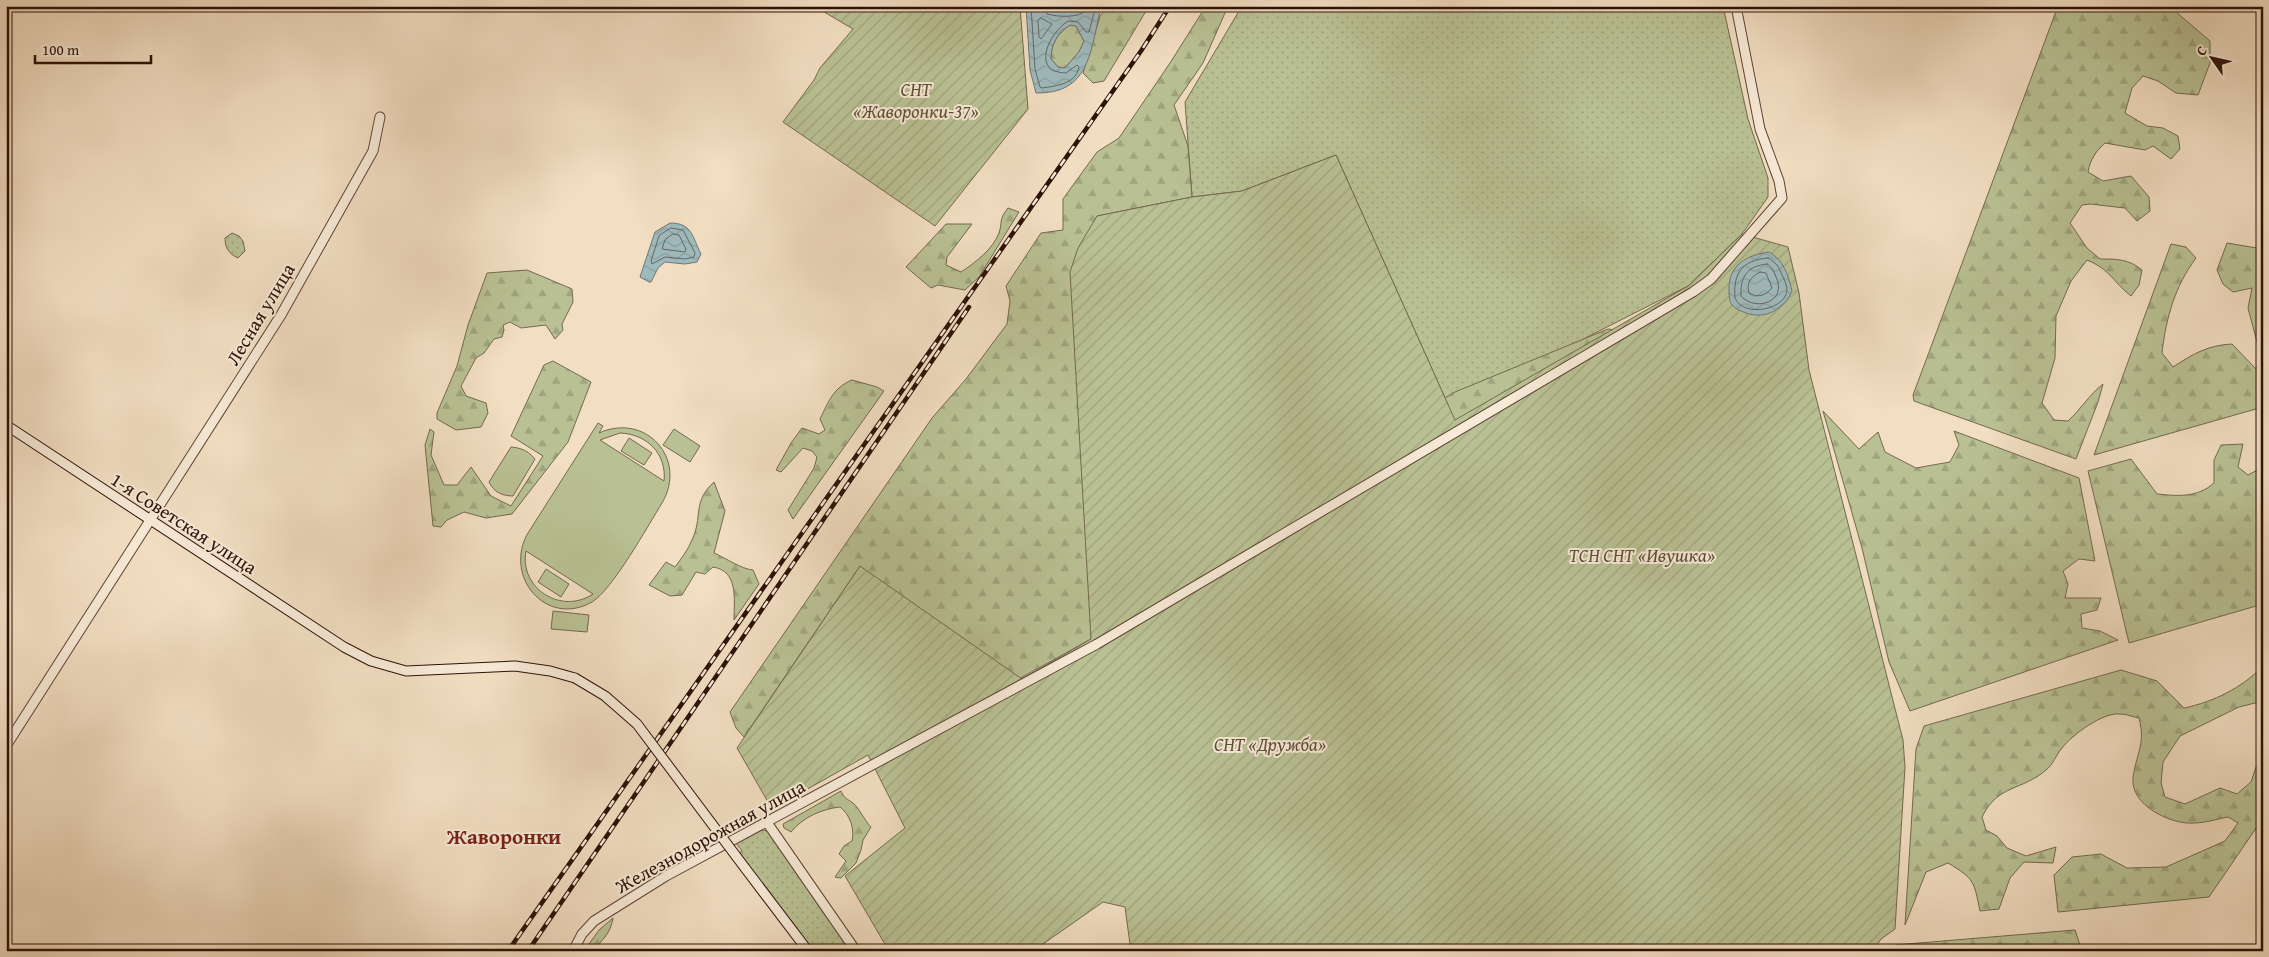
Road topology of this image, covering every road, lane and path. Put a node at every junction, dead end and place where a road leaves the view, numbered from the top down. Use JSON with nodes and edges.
{"nodes":[{"id":1,"x":1736,"y":6,"type":"edge"},
{"id":2,"x":380,"y":117,"type":"dead end"},
{"id":3,"x":6,"y":425,"type":"edge"},
{"id":4,"x":150,"y":520,"type":"junction"},
{"id":5,"x":6,"y":746,"type":"edge"},
{"id":6,"x":766,"y":821,"type":"junction"},
{"id":7,"x":573,"y":951,"type":"edge"},
{"id":8,"x":808,"y":951,"type":"edge"},
{"id":9,"x":856,"y":951,"type":"edge"}],
"edges":[{"from":1,"to":6,"type":"street","name":"Железнодорожная улица"},
{"from":2,"to":4,"type":"street","name":"Лесная улица"},
{"from":3,"to":4,"type":"street","name":"1-я Советская улица"},
{"from":4,"to":5,"type":"street","name":"Лесная улица"},
{"from":4,"to":8,"type":"street","name":"1-я Советская улица","bridge":true},
{"from":6,"to":7,"type":"street","name":"Железнодорожная улица"},
{"from":6,"to":9,"type":"street"}]}
